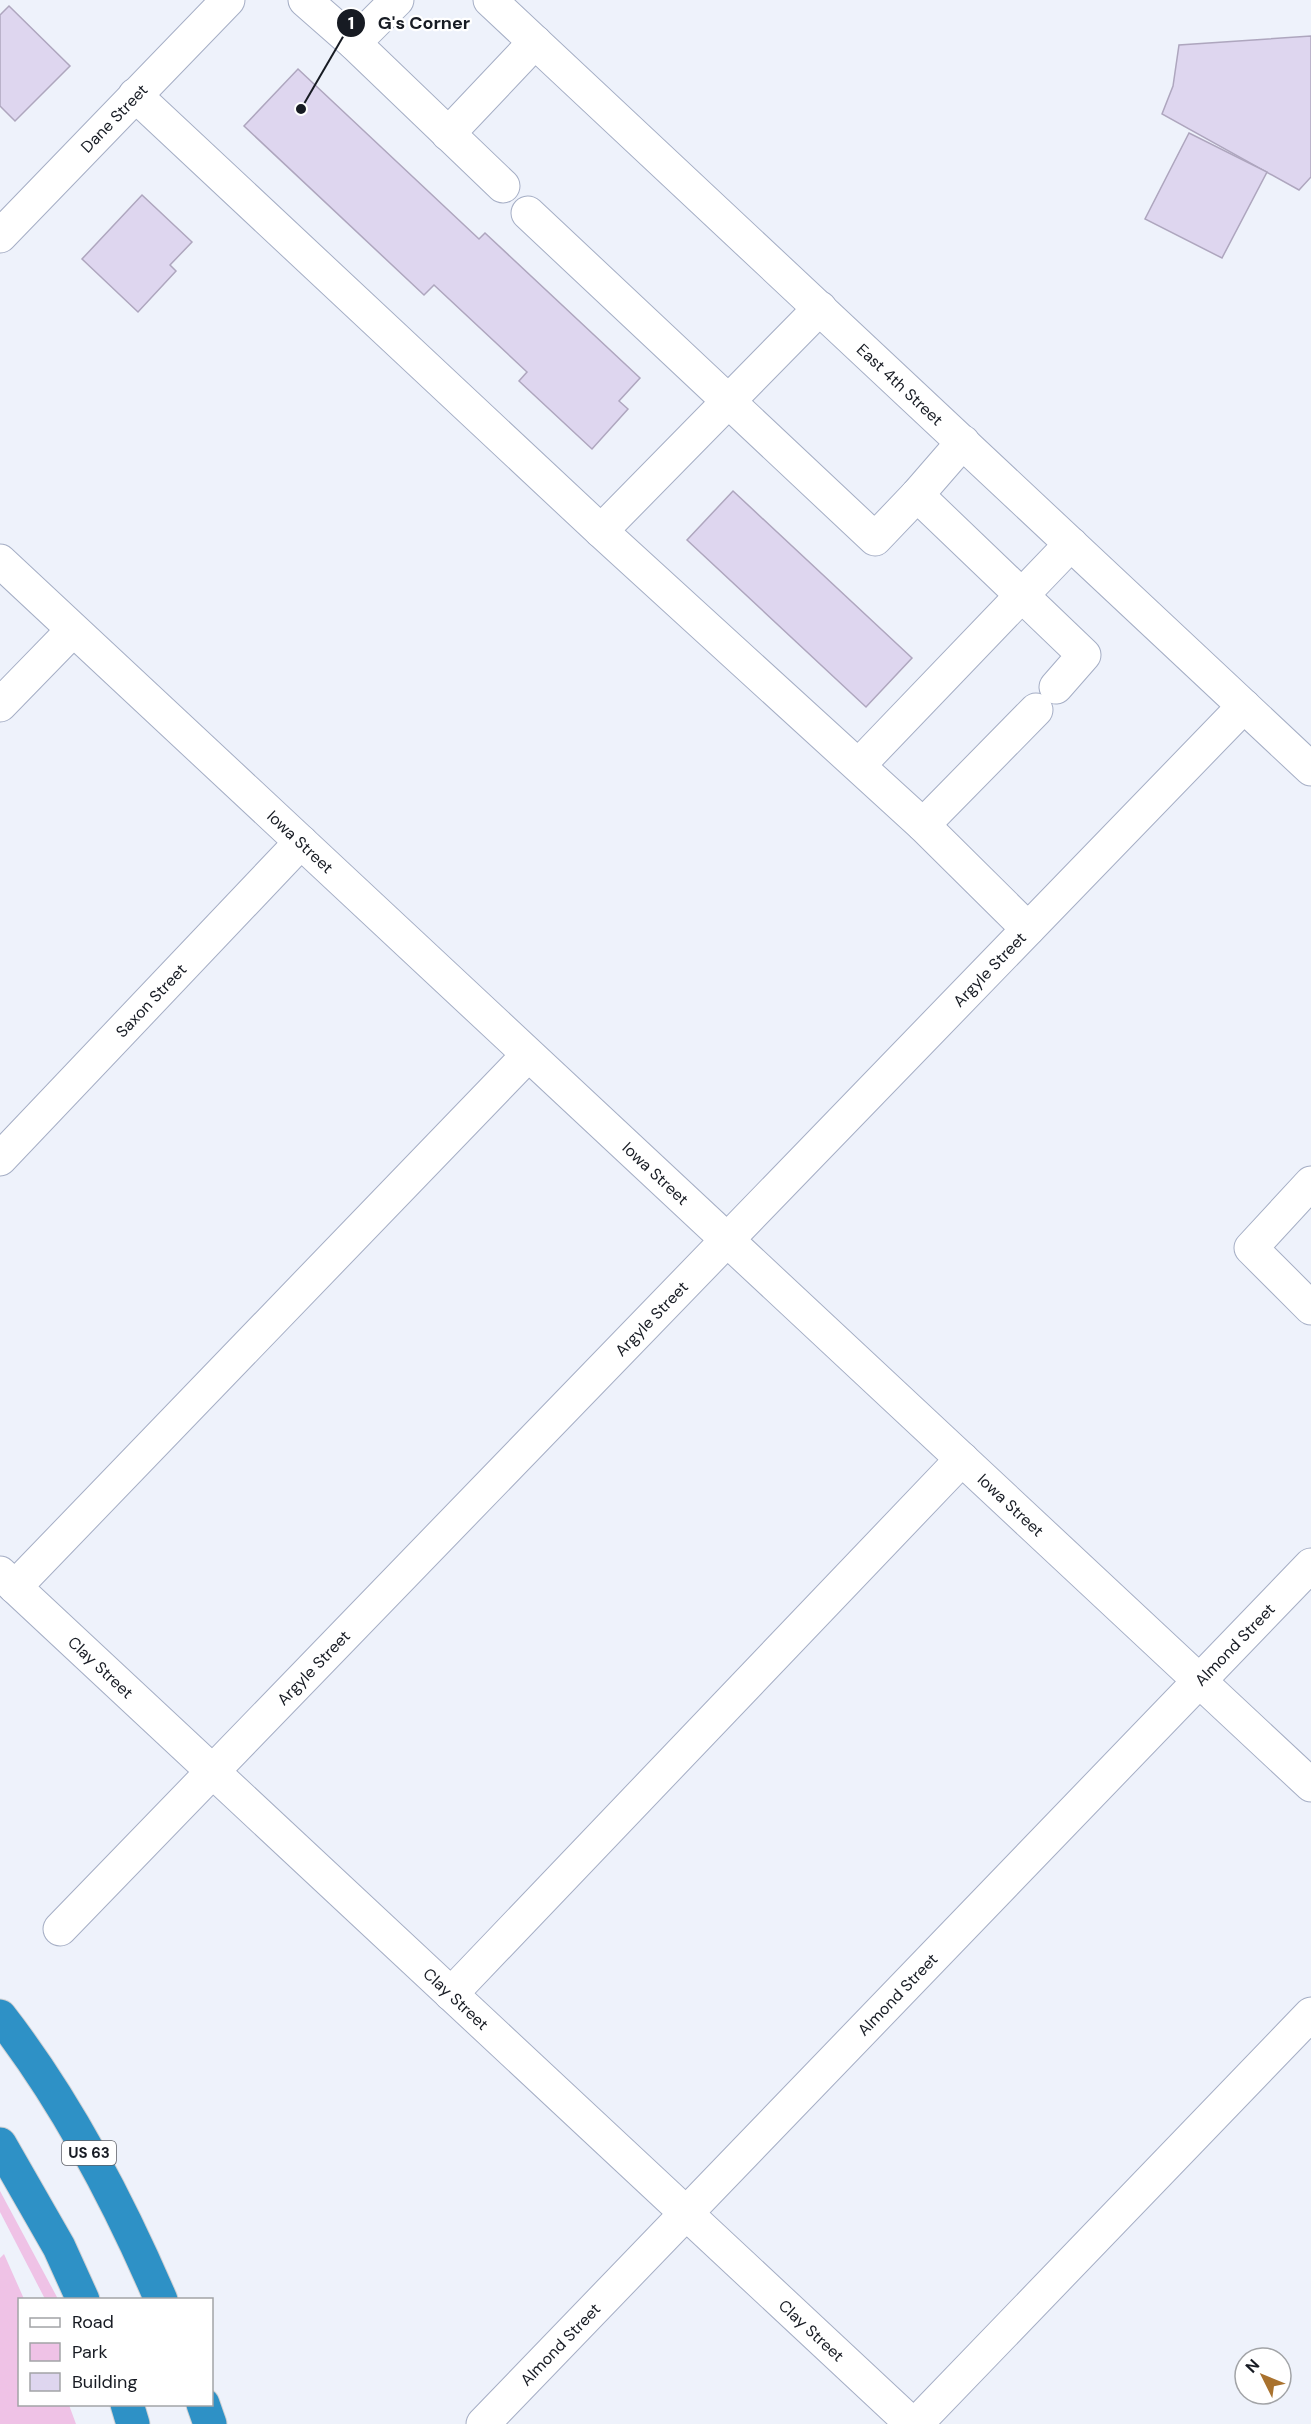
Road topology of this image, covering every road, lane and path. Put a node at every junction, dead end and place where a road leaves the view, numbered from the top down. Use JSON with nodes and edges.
{"nodes":[{"id":1,"x":228,"y":0,"type":"edge"},
{"id":2,"x":305,"y":0,"type":"edge"},
{"id":3,"x":397,"y":0,"type":"edge"},
{"id":4,"x":490,"y":0,"type":"edge"},
{"id":5,"x":535,"y":42,"type":"junction"},
{"id":6,"x":354,"y":43,"type":"junction"},
{"id":7,"x":135,"y":95,"type":"junction"},
{"id":8,"x":448,"y":134,"type":"junction"},
{"id":9,"x":503,"y":186,"type":"dead end"},
{"id":10,"x":528,"y":213,"type":"dead end"},
{"id":11,"x":0,"y":236,"type":"edge"},
{"id":12,"x":820,"y":308,"type":"junction"},
{"id":13,"x":729,"y":400,"type":"junction"},
{"id":14,"x":963,"y":442,"type":"junction"},
{"id":15,"x":917,"y":495,"type":"junction"},
{"id":16,"x":602,"y":531,"type":"junction"},
{"id":17,"x":1071,"y":544,"type":"junction"},
{"id":18,"x":0,"y":561,"type":"edge"},
{"id":19,"x":1022,"y":597,"type":"junction"},
{"id":20,"x":73,"y":630,"type":"junction"},
{"id":21,"x":0,"y":705,"type":"edge"},
{"id":22,"x":1244,"y":706,"type":"junction"},
{"id":23,"x":859,"y":765,"type":"junction"},
{"id":24,"x":1311,"y":769,"type":"edge"},
{"id":25,"x":923,"y":825,"type":"junction"},
{"id":26,"x":301,"y":842,"type":"junction"},
{"id":27,"x":1028,"y":929,"type":"junction"},
{"id":28,"x":528,"y":1054,"type":"junction"},
{"id":29,"x":0,"y":1159,"type":"edge"},
{"id":30,"x":1311,"y":1183,"type":"edge"},
{"id":31,"x":727,"y":1240,"type":"junction"},
{"id":32,"x":1311,"y":1308,"type":"edge"},
{"id":33,"x":962,"y":1459,"type":"junction"},
{"id":34,"x":1311,"y":1565,"type":"edge"},
{"id":35,"x":7,"y":1580,"type":"edge"},
{"id":36,"x":1199,"y":1681,"type":"junction"},
{"id":37,"x":213,"y":1772,"type":"junction"},
{"id":38,"x":1311,"y":1785,"type":"edge"},
{"id":39,"x":60,"y":1929,"type":"dead end"},
{"id":40,"x":451,"y":1994,"type":"junction"},
{"id":41,"x":1311,"y":2014,"type":"edge"},
{"id":42,"x":0,"y":2016,"type":"edge"},
{"id":43,"x":0,"y":2144,"type":"edge"},
{"id":44,"x":686,"y":2214,"type":"junction"},
{"id":45,"x":82,"y":2298,"type":"edge"},
{"id":46,"x":160,"y":2298,"type":"edge"},
{"id":47,"x":128,"y":2406,"type":"edge"},
{"id":48,"x":204,"y":2406,"type":"edge"},
{"id":49,"x":133,"y":2424,"type":"edge"},
{"id":50,"x":210,"y":2424,"type":"edge"},
{"id":51,"x":483,"y":2424,"type":"edge"},
{"id":52,"x":914,"y":2424,"type":"edge"}],
"edges":[{"from":1,"to":7,"type":"street","name":"Dane Street"},
{"from":2,"to":6,"type":"street"},
{"from":3,"to":6,"type":"street"},
{"from":4,"to":5,"type":"street","name":"East 4th Street"},
{"from":5,"to":8,"type":"street"},
{"from":5,"to":12,"type":"street","name":"East 4th Street"},
{"from":6,"to":8,"type":"street"},
{"from":7,"to":11,"type":"street","name":"Dane Street"},
{"from":7,"to":16,"type":"street"},
{"from":8,"to":9,"type":"street"},
{"from":10,"to":13,"type":"street"},
{"from":12,"to":13,"type":"street"},
{"from":12,"to":14,"type":"street","name":"East 4th Street"},
{"from":13,"to":15,"type":"street"},
{"from":13,"to":16,"type":"street"},
{"from":14,"to":15,"type":"street"},
{"from":14,"to":17,"type":"street","name":"East 4th Street"},
{"from":15,"to":19,"type":"street"},
{"from":16,"to":23,"type":"street"},
{"from":17,"to":19,"type":"street"},
{"from":17,"to":22,"type":"street","name":"East 4th Street"},
{"from":18,"to":20,"type":"street","name":"Iowa Street"},
{"from":19,"to":23,"type":"street"},
{"from":19,"to":25,"type":"street"},
{"from":20,"to":21,"type":"street"},
{"from":20,"to":26,"type":"street","name":"Iowa Street"},
{"from":22,"to":24,"type":"street","name":"East 4th Street"},
{"from":22,"to":27,"type":"street","name":"Argyle Street"},
{"from":23,"to":25,"type":"street"},
{"from":25,"to":27,"type":"street"},
{"from":26,"to":28,"type":"street","name":"Iowa Street"},
{"from":26,"to":29,"type":"street","name":"Saxon Street"},
{"from":27,"to":31,"type":"street","name":"Argyle Street"},
{"from":28,"to":31,"type":"street","name":"Iowa Street"},
{"from":28,"to":35,"type":"street"},
{"from":30,"to":32,"type":"street"},
{"from":31,"to":33,"type":"street","name":"Iowa Street"},
{"from":31,"to":37,"type":"street","name":"Argyle Street"},
{"from":33,"to":36,"type":"street","name":"Iowa Street"},
{"from":33,"to":40,"type":"street"},
{"from":34,"to":36,"type":"street","name":"Almond Street"},
{"from":35,"to":37,"type":"street","name":"Clay Street"},
{"from":36,"to":38,"type":"street","name":"Iowa Street"},
{"from":36,"to":44,"type":"street","name":"Almond Street"},
{"from":37,"to":39,"type":"street","name":"Argyle Street"},
{"from":37,"to":40,"type":"street","name":"Clay Street"},
{"from":40,"to":44,"type":"street","name":"Clay Street"},
{"from":41,"to":52,"type":"street"},
{"from":42,"to":46,"type":"highway","number":"US 63"},
{"from":43,"to":45,"type":"highway"},
{"from":44,"to":51,"type":"street","name":"Almond Street"},
{"from":44,"to":52,"type":"street","name":"Clay Street"},
{"from":47,"to":49,"type":"highway"},
{"from":48,"to":50,"type":"highway"}]}
